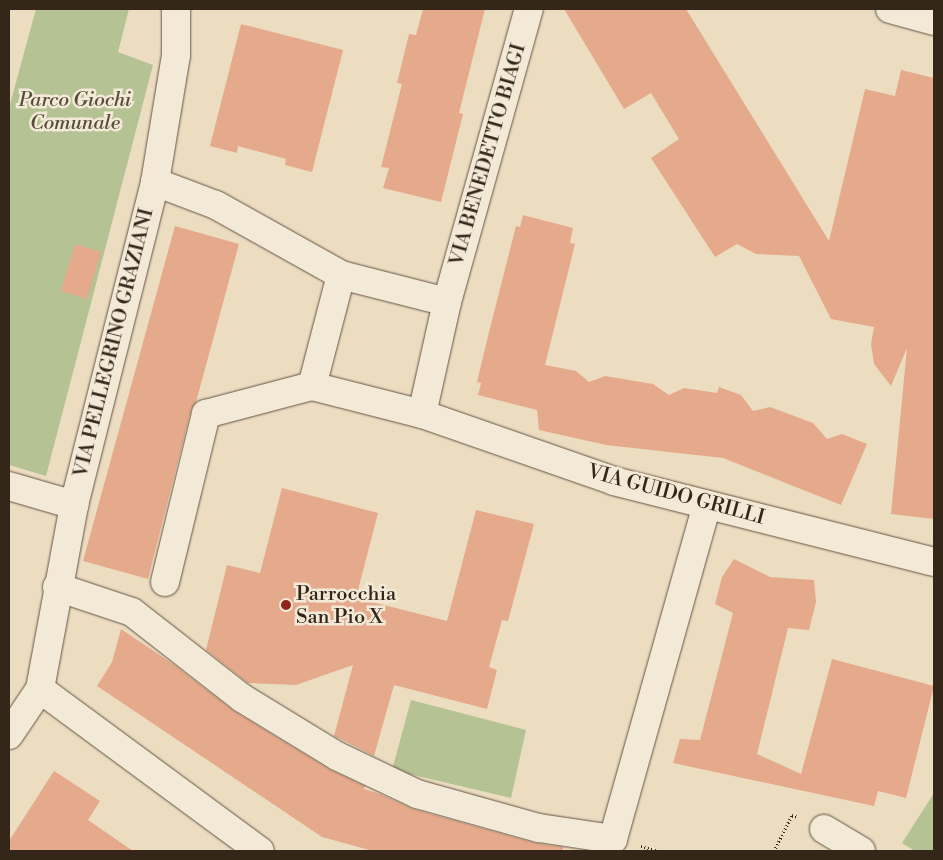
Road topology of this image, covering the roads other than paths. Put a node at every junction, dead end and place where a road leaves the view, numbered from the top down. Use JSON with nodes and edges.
{"nodes":[{"id":1,"x":176,"y":9,"type":"edge"},
{"id":2,"x":529,"y":9,"type":"edge"},
{"id":3,"x":890,"y":9,"type":"edge"},
{"id":4,"x":934,"y":21,"type":"edge"},
{"id":5,"x":155,"y":182,"type":"junction"},
{"id":6,"x":341,"y":275,"type":"junction"},
{"id":7,"x":447,"y":302,"type":"junction"},
{"id":8,"x":312,"y":386,"type":"junction"},
{"id":9,"x":422,"y":414,"type":"junction"},
{"id":10,"x":9,"y":486,"type":"edge"},
{"id":11,"x":74,"y":505,"type":"junction"},
{"id":12,"x":707,"y":505,"type":"junction"},
{"id":13,"x":934,"y":562,"type":"edge"},
{"id":14,"x":165,"y":582,"type":"dead end"},
{"id":15,"x":57,"y":587,"type":"junction"},
{"id":16,"x":40,"y":689,"type":"junction"},
{"id":17,"x":9,"y":735,"type":"edge"},
{"id":18,"x":824,"y":829,"type":"dead end"},
{"id":19,"x":260,"y":851,"type":"edge"},
{"id":20,"x":861,"y":851,"type":"edge"}],
"edges":[{"from":1,"to":5,"type":"street","name":"VIA PELLEGRINO GRAZIANI"},
{"from":2,"to":7,"type":"street","name":"VIA BENEDETTO BIAGI"},
{"from":3,"to":4,"type":"street"},
{"from":5,"to":6,"type":"street"},
{"from":5,"to":11,"type":"street","name":"VIA PELLEGRINO GRAZIANI"},
{"from":6,"to":7,"type":"street"},
{"from":6,"to":8,"type":"street"},
{"from":7,"to":9,"type":"street","name":"VIA BENEDETTO BIAGI"},
{"from":8,"to":9,"type":"street","name":"VIA GUIDO GRILLI"},
{"from":8,"to":14,"type":"street"},
{"from":9,"to":12,"type":"street","name":"VIA GUIDO GRILLI"},
{"from":10,"to":11,"type":"street","name":"VIA PELLEGRINO GRAZIANI"},
{"from":11,"to":15,"type":"street","name":"VIA PELLEGRINO GRAZIANI"},
{"from":12,"to":13,"type":"street","name":"VIA GUIDO GRILLI"},
{"from":12,"to":15,"type":"street"},
{"from":15,"to":16,"type":"street","name":"VIA PELLEGRINO GRAZIANI"},
{"from":16,"to":17,"type":"street","name":"VIA PELLEGRINO GRAZIANI"},
{"from":16,"to":19,"type":"street"},
{"from":18,"to":20,"type":"street"}]}
